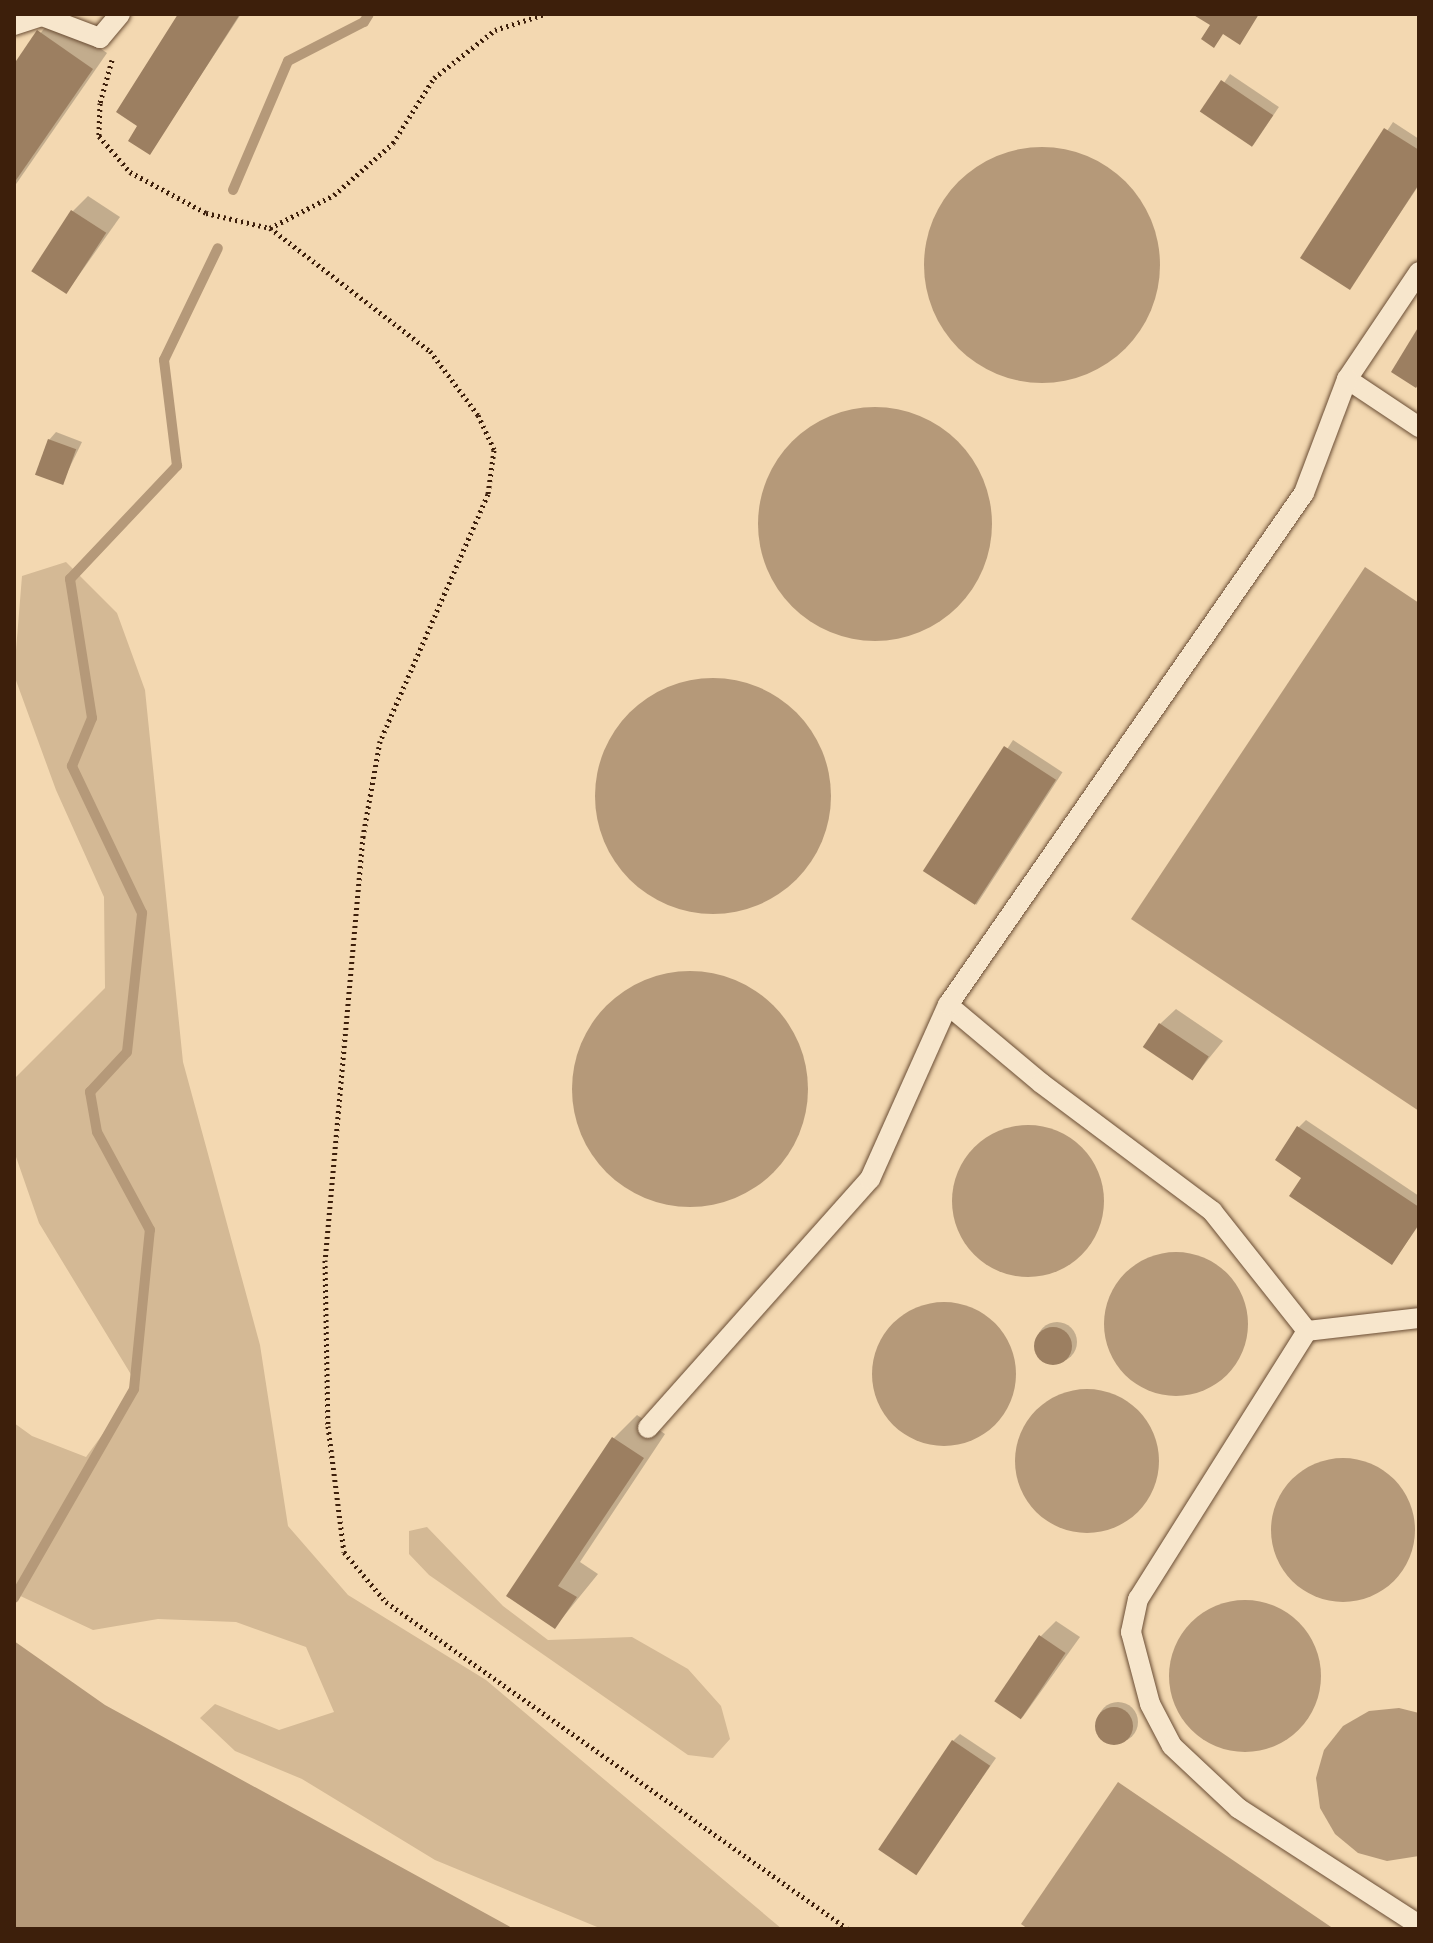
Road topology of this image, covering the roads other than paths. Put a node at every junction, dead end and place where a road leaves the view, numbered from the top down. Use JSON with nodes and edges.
{"nodes":[{"id":1,"x":120,"y":14,"type":"edge"},
{"id":2,"x":14,"y":25,"type":"edge"},
{"id":3,"x":1419,"y":272,"type":"edge"},
{"id":4,"x":1347,"y":379,"type":"junction"},
{"id":5,"x":1419,"y":427,"type":"edge"},
{"id":6,"x":948,"y":1005,"type":"junction"},
{"id":7,"x":1419,"y":1318,"type":"edge"},
{"id":8,"x":1307,"y":1331,"type":"junction"},
{"id":9,"x":648,"y":1428,"type":"dead end"},
{"id":10,"x":1419,"y":1925,"type":"edge"}],
"edges":[{"from":1,"to":2,"type":"lane"},
{"from":3,"to":4,"type":"lane"},
{"from":4,"to":5,"type":"lane"},
{"from":4,"to":6,"type":"lane"},
{"from":6,"to":8,"type":"lane"},
{"from":6,"to":9,"type":"lane"},
{"from":7,"to":8,"type":"lane"},
{"from":8,"to":10,"type":"lane"}]}
